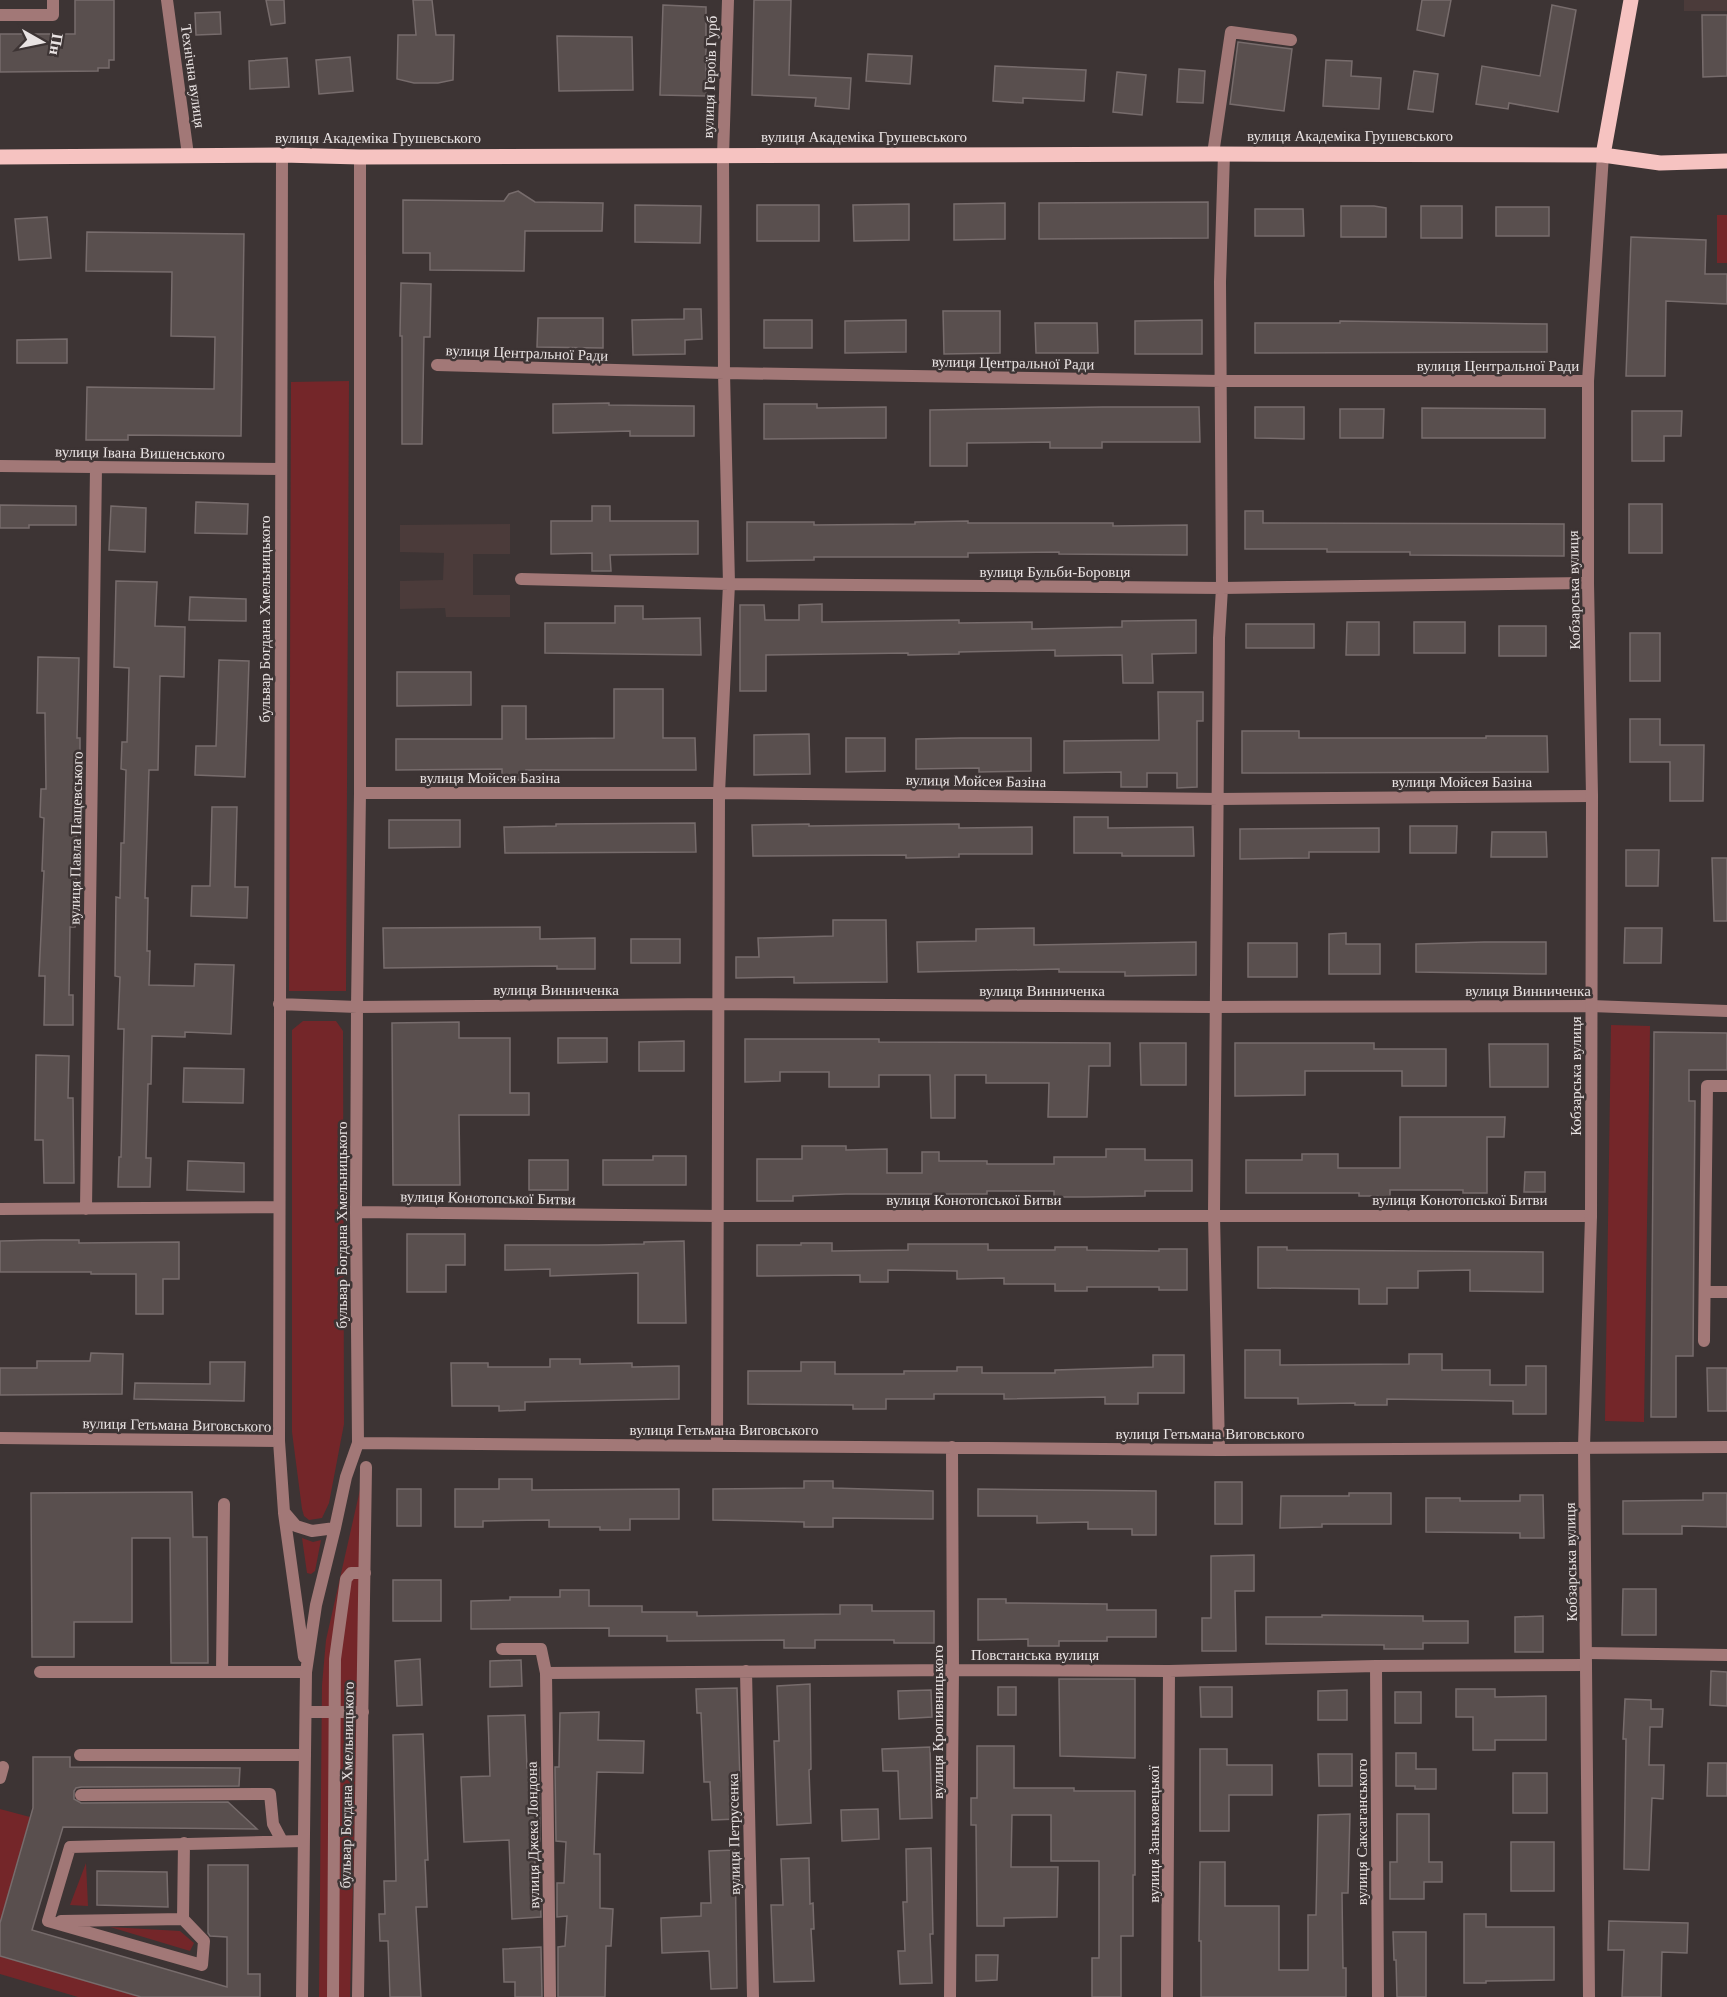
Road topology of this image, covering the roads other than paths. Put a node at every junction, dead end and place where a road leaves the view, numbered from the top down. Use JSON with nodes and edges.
{"nodes":[{"id":1,"x":53,"y":0,"type":"edge"},
{"id":2,"x":167,"y":0,"type":"edge"},
{"id":3,"x":728,"y":0,"type":"edge"},
{"id":4,"x":1631,"y":0,"type":"edge"},
{"id":5,"x":0,"y":15,"type":"edge"},
{"id":6,"x":1291,"y":40,"type":"dead end"},
{"id":7,"x":1219,"y":154,"type":"junction"},
{"id":8,"x":188,"y":155,"type":"junction"},
{"id":9,"x":282,"y":155,"type":"junction"},
{"id":10,"x":1603,"y":155,"type":"junction"},
{"id":11,"x":723,"y":156,"type":"junction"},
{"id":12,"x":0,"y":157,"type":"edge"},
{"id":13,"x":360,"y":158,"type":"junction"},
{"id":14,"x":1727,"y":161,"type":"edge"},
{"id":15,"x":437,"y":365,"type":"dead end"},
{"id":16,"x":724,"y":373,"type":"junction"},
{"id":17,"x":1221,"y":381,"type":"junction"},
{"id":18,"x":1588,"y":381,"type":"junction"},
{"id":19,"x":0,"y":466,"type":"edge"},
{"id":20,"x":96,"y":467,"type":"junction"},
{"id":21,"x":281,"y":469,"type":"junction"},
{"id":22,"x":521,"y":579,"type":"dead end"},
{"id":23,"x":1588,"y":583,"type":"junction"},
{"id":24,"x":729,"y":584,"type":"junction"},
{"id":25,"x":1222,"y":588,"type":"junction"},
{"id":26,"x":360,"y":793,"type":"junction"},
{"id":27,"x":719,"y":793,"type":"junction"},
{"id":28,"x":1592,"y":796,"type":"junction"},
{"id":29,"x":1219,"y":799,"type":"junction"},
{"id":30,"x":279,"y":1004,"type":"junction"},
{"id":31,"x":718,"y":1004,"type":"junction"},
{"id":32,"x":357,"y":1006,"type":"junction"},
{"id":33,"x":1591,"y":1006,"type":"junction"},
{"id":34,"x":1214,"y":1007,"type":"junction"},
{"id":35,"x":1727,"y":1011,"type":"edge"},
{"id":36,"x":1727,"y":1086,"type":"edge"},
{"id":37,"x":279,"y":1208,"type":"junction"},
{"id":38,"x":0,"y":1209,"type":"edge"},
{"id":39,"x":86,"y":1209,"type":"junction"},
{"id":40,"x":356,"y":1212,"type":"junction"},
{"id":41,"x":1214,"y":1215,"type":"junction"},
{"id":42,"x":717,"y":1216,"type":"junction"},
{"id":43,"x":1591,"y":1216,"type":"junction"},
{"id":44,"x":1705,"y":1292,"type":"junction"},
{"id":45,"x":1727,"y":1292,"type":"edge"},
{"id":46,"x":1704,"y":1341,"type":"dead end"},
{"id":47,"x":0,"y":1438,"type":"edge"},
{"id":48,"x":279,"y":1441,"type":"junction"},
{"id":49,"x":358,"y":1443,"type":"junction"},
{"id":50,"x":717,"y":1445,"type":"junction"},
{"id":51,"x":952,"y":1447,"type":"junction"},
{"id":52,"x":1584,"y":1447,"type":"junction"},
{"id":53,"x":1727,"y":1447,"type":"edge"},
{"id":54,"x":1219,"y":1450,"type":"junction"},
{"id":55,"x":366,"y":1467,"type":"dead end"},
{"id":56,"x":224,"y":1504,"type":"dead end"},
{"id":57,"x":284,"y":1512,"type":"junction"},
{"id":58,"x":335,"y":1528,"type":"junction"},
{"id":59,"x":365,"y":1573,"type":"junction"},
{"id":60,"x":502,"y":1649,"type":"dead end"},
{"id":61,"x":1727,"y":1655,"type":"edge"},
{"id":62,"x":1587,"y":1659,"type":"junction"},
{"id":63,"x":1376,"y":1666,"type":"junction"},
{"id":64,"x":953,"y":1670,"type":"junction"},
{"id":65,"x":746,"y":1671,"type":"junction"},
{"id":66,"x":1169,"y":1671,"type":"junction"},
{"id":67,"x":40,"y":1672,"type":"dead end"},
{"id":68,"x":222,"y":1672,"type":"junction"},
{"id":69,"x":306,"y":1672,"type":"junction"},
{"id":70,"x":546,"y":1673,"type":"junction"},
{"id":71,"x":306,"y":1712,"type":"junction"},
{"id":72,"x":334,"y":1712,"type":"junction"},
{"id":73,"x":363,"y":1712,"type":"junction"},
{"id":74,"x":80,"y":1755,"type":"dead end"},
{"id":75,"x":305,"y":1755,"type":"junction"},
{"id":76,"x":81,"y":1795,"type":"dead end"},
{"id":77,"x":282,"y":1841,"type":"junction"},
{"id":78,"x":303,"y":1841,"type":"junction"},
{"id":79,"x":184,"y":1843,"type":"junction"},
{"id":80,"x":183,"y":1919,"type":"junction"},
{"id":81,"x":48,"y":1921,"type":"junction"},
{"id":82,"x":302,"y":1997,"type":"edge"},
{"id":83,"x":333,"y":1997,"type":"edge"},
{"id":84,"x":358,"y":1997,"type":"edge"},
{"id":85,"x":550,"y":1997,"type":"edge"},
{"id":86,"x":753,"y":1997,"type":"edge"},
{"id":87,"x":950,"y":1997,"type":"edge"},
{"id":88,"x":1167,"y":1997,"type":"edge"},
{"id":89,"x":1378,"y":1997,"type":"edge"},
{"id":90,"x":1588,"y":1997,"type":"edge"}],
"edges":[{"from":1,"to":5,"type":"street"},
{"from":2,"to":8,"type":"street","name":"Технічна вулиця"},
{"from":3,"to":11,"type":"street","name":"вулиця Героїв Гурб"},
{"from":4,"to":10,"type":"main road"},
{"from":6,"to":7,"type":"street"},
{"from":7,"to":10,"type":"main road","name":"вулиця Академіка Грушевського"},
{"from":7,"to":11,"type":"main road","name":"вулиця Академіка Грушевського"},
{"from":7,"to":17,"type":"street"},
{"from":8,"to":9,"type":"main road","name":"вулиця Академіка Грушевського"},
{"from":8,"to":12,"type":"main road","name":"вулиця Академіка Грушевського"},
{"from":9,"to":13,"type":"main road","name":"вулиця Академіка Грушевського"},
{"from":9,"to":21,"type":"street","name":"бульвар Богдана Хмельницького"},
{"from":10,"to":14,"type":"main road","name":"вулиця Академіка Грушевського"},
{"from":10,"to":18,"type":"street","name":"Кобзарська вулиця"},
{"from":11,"to":13,"type":"main road","name":"вулиця Академіка Грушевського"},
{"from":11,"to":16,"type":"street","name":"вулиця Героїв Гурб"},
{"from":13,"to":26,"type":"street","name":"бульвар Богдана Хмельницького"},
{"from":15,"to":16,"type":"street","name":"вулиця Центральної Ради"},
{"from":16,"to":17,"type":"street","name":"вулиця Центральної Ради"},
{"from":16,"to":24,"type":"street","name":"вулиця Героїв Гурб"},
{"from":17,"to":18,"type":"street","name":"вулиця Центральної Ради"},
{"from":17,"to":25,"type":"street"},
{"from":18,"to":23,"type":"street","name":"Кобзарська вулиця"},
{"from":19,"to":20,"type":"street","name":"вулиця Івана Вишенського"},
{"from":20,"to":21,"type":"street","name":"вулиця Івана Вишенського"},
{"from":20,"to":39,"type":"street","name":"вулиця Павла Пащевського"},
{"from":21,"to":30,"type":"street","name":"бульвар Богдана Хмельницького"},
{"from":22,"to":24,"type":"street","name":"вулиця Бульби-Боровця"},
{"from":23,"to":25,"type":"street","name":"вулиця Бульби-Боровця"},
{"from":23,"to":28,"type":"street","name":"Кобзарська вулиця"},
{"from":24,"to":25,"type":"street","name":"вулиця Бульби-Боровця"},
{"from":24,"to":27,"type":"street","name":"вулиця Героїв Гурб"},
{"from":25,"to":29,"type":"street"},
{"from":26,"to":27,"type":"street","name":"вулиця Мойсея Базіна"},
{"from":26,"to":32,"type":"street","name":"бульвар Богдана Хмельницького"},
{"from":27,"to":29,"type":"street","name":"вулиця Мойсея Базіна"},
{"from":27,"to":31,"type":"street","name":"вулиця Героїв Гурб"},
{"from":28,"to":29,"type":"street","name":"вулиця Мойсея Базіна"},
{"from":28,"to":33,"type":"street","name":"Кобзарська вулиця"},
{"from":29,"to":34,"type":"street"},
{"from":30,"to":32,"type":"street"},
{"from":30,"to":37,"type":"street","name":"бульвар Богдана Хмельницького"},
{"from":31,"to":32,"type":"street","name":"вулиця Винниченка"},
{"from":31,"to":34,"type":"street","name":"вулиця Винниченка"},
{"from":31,"to":42,"type":"street","name":"вулиця Героїв Гурб"},
{"from":32,"to":40,"type":"street","name":"бульвар Богдана Хмельницького"},
{"from":33,"to":34,"type":"street","name":"вулиця Винниченка"},
{"from":33,"to":35,"type":"street","name":"вулиця Винниченка"},
{"from":33,"to":43,"type":"street","name":"Кобзарська вулиця"},
{"from":34,"to":41,"type":"street"},
{"from":36,"to":44,"type":"street"},
{"from":37,"to":39,"type":"street"},
{"from":37,"to":48,"type":"street","name":"бульвар Богдана Хмельницького"},
{"from":38,"to":39,"type":"street"},
{"from":40,"to":42,"type":"street","name":"вулиця Конотопської Битви"},
{"from":40,"to":49,"type":"street","name":"бульвар Богдана Хмельницького"},
{"from":41,"to":42,"type":"street","name":"вулиця Конотопської Битви"},
{"from":41,"to":43,"type":"street","name":"вулиця Конотопської Битви"},
{"from":41,"to":54,"type":"street"},
{"from":42,"to":50,"type":"street","name":"вулиця Героїв Гурб"},
{"from":43,"to":52,"type":"street","name":"Кобзарська вулиця"},
{"from":44,"to":45,"type":"street"},
{"from":44,"to":46,"type":"street"},
{"from":47,"to":48,"type":"street","name":"вулиця Гетьмана Виговського"},
{"from":48,"to":57,"type":"street","name":"вулиця Гетьмана Виговського"},
{"from":49,"to":50,"type":"street","name":"вулиця Гетьмана Виговського"},
{"from":49,"to":58,"type":"street"},
{"from":50,"to":51,"type":"street","name":"вулиця Гетьмана Виговського"},
{"from":51,"to":54,"type":"street","name":"вулиця Гетьмана Виговського"},
{"from":51,"to":64,"type":"street","name":"вулиця Кропивницького"},
{"from":52,"to":53,"type":"street","name":"вулиця Гетьмана Виговського"},
{"from":52,"to":54,"type":"street","name":"вулиця Гетьмана Виговського"},
{"from":52,"to":62,"type":"street","name":"Кобзарська вулиця"},
{"from":55,"to":59,"type":"street","name":"бульвар Богдана Хмельницького"},
{"from":56,"to":68,"type":"street"},
{"from":57,"to":58,"type":"street"},
{"from":57,"to":69,"type":"street","name":"вулиця Гетьмана Виговського"},
{"from":58,"to":69,"type":"street"},
{"from":59,"to":72,"type":"street"},
{"from":59,"to":73,"type":"street","name":"бульвар Богдана Хмельницького"},
{"from":60,"to":70,"type":"street"},
{"from":61,"to":62,"type":"street","name":"Повстанська вулиця"},
{"from":62,"to":63,"type":"street","name":"Повстанська вулиця"},
{"from":62,"to":90,"type":"street","name":"Кобзарська вулиця"},
{"from":63,"to":66,"type":"street","name":"Повстанська вулиця"},
{"from":63,"to":89,"type":"street","name":"вулиця Саксаганського"},
{"from":64,"to":65,"type":"street","name":"Повстанська вулиця"},
{"from":64,"to":66,"type":"street","name":"Повстанська вулиця"},
{"from":64,"to":87,"type":"street","name":"вулиця Кропивницького"},
{"from":65,"to":70,"type":"street","name":"Повстанська вулиця"},
{"from":65,"to":86,"type":"street","name":"вулиця Петрусенка"},
{"from":66,"to":88,"type":"street","name":"вулиця Заньковецької"},
{"from":67,"to":68,"type":"street"},
{"from":68,"to":69,"type":"street"},
{"from":69,"to":71,"type":"street"},
{"from":70,"to":85,"type":"street","name":"вулиця Джека Лондона"},
{"from":71,"to":72,"type":"street"},
{"from":71,"to":75,"type":"street"},
{"from":72,"to":73,"type":"street"},
{"from":72,"to":83,"type":"street"},
{"from":73,"to":84,"type":"street","name":"бульвар Богдана Хмельницького"},
{"from":74,"to":75,"type":"street"},
{"from":75,"to":78,"type":"street"},
{"from":76,"to":77,"type":"street"},
{"from":77,"to":78,"type":"street"},
{"from":77,"to":79,"type":"street"},
{"from":78,"to":82,"type":"street"},
{"from":79,"to":80,"type":"street"},
{"from":79,"to":81,"type":"street"},
{"from":80,"to":81,"type":"street"},
{"from":80,"to":81,"type":"street"}]}
